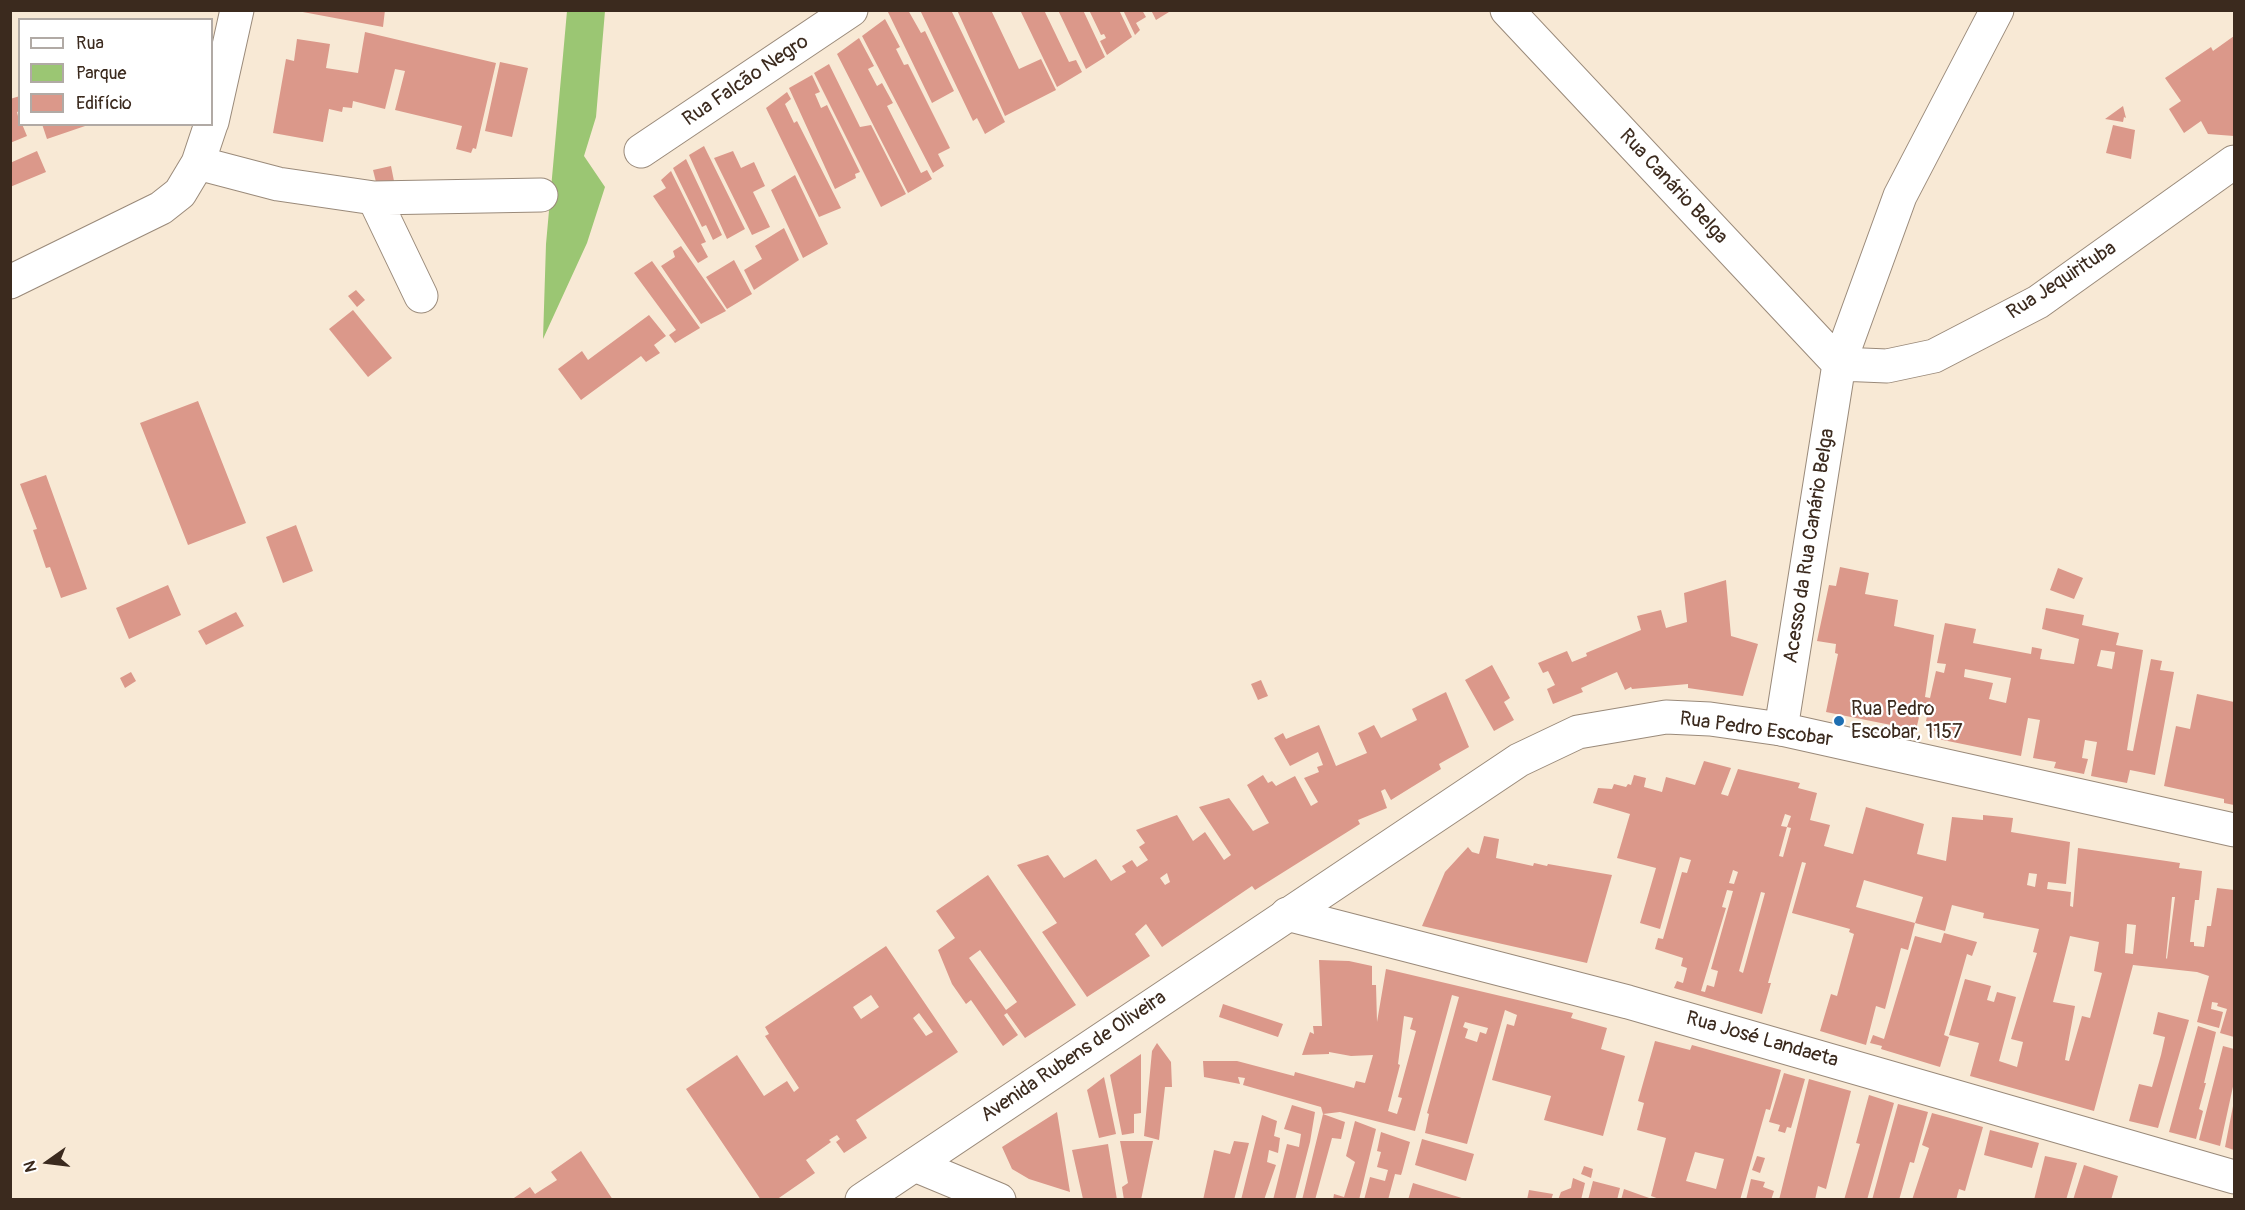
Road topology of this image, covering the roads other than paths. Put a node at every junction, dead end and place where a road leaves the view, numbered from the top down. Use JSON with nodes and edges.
{"nodes":[{"id":1,"x":237,"y":10,"type":"edge"},
{"id":2,"x":851,"y":10,"type":"edge"},
{"id":3,"x":1508,"y":10,"type":"edge"},
{"id":4,"x":1997,"y":10,"type":"edge"},
{"id":5,"x":213,"y":114,"type":"edge"},
{"id":6,"x":210,"y":126,"type":"edge"},
{"id":7,"x":641,"y":151,"type":"dead end"},
{"id":8,"x":2235,"y":162,"type":"edge"},
{"id":9,"x":198,"y":163,"type":"junction"},
{"id":10,"x":541,"y":195,"type":"dead end"},
{"id":11,"x":374,"y":198,"type":"junction"},
{"id":12,"x":10,"y":282,"type":"edge"},
{"id":13,"x":421,"y":296,"type":"dead end"},
{"id":14,"x":1839,"y":364,"type":"junction"},
{"id":15,"x":1781,"y":729,"type":"junction"},
{"id":16,"x":2235,"y":830,"type":"edge"},
{"id":17,"x":1287,"y":914,"type":"junction"},
{"id":18,"x":915,"y":1165,"type":"junction"},
{"id":19,"x":2235,"y":1177,"type":"edge"},
{"id":20,"x":862,"y":1200,"type":"edge"},
{"id":21,"x":999,"y":1200,"type":"edge"}],
"edges":[{"from":1,"to":5,"type":"street"},
{"from":2,"to":7,"type":"street","name":"Rua Falcão Negro"},
{"from":3,"to":14,"type":"street","name":"Rua Canário Belga"},
{"from":4,"to":14,"type":"street","name":"Acesso da Rua Canário Belga"},
{"from":6,"to":9,"type":"street"},
{"from":8,"to":14,"type":"street","name":"Rua Jequirituba"},
{"from":9,"to":11,"type":"street"},
{"from":9,"to":12,"type":"street"},
{"from":10,"to":11,"type":"street"},
{"from":11,"to":13,"type":"street"},
{"from":14,"to":15,"type":"street","name":"Acesso da Rua Canário Belga"},
{"from":15,"to":16,"type":"street","name":"Rua Pedro Escobar"},
{"from":15,"to":17,"type":"street","name":"Rua Pedro Escobar"},
{"from":17,"to":18,"type":"street","name":"Avenida Rubens de Oliveira"},
{"from":17,"to":19,"type":"street","name":"Rua José Landaeta"},
{"from":18,"to":20,"type":"street","name":"Avenida Rubens de Oliveira"},
{"from":18,"to":21,"type":"street"}]}
